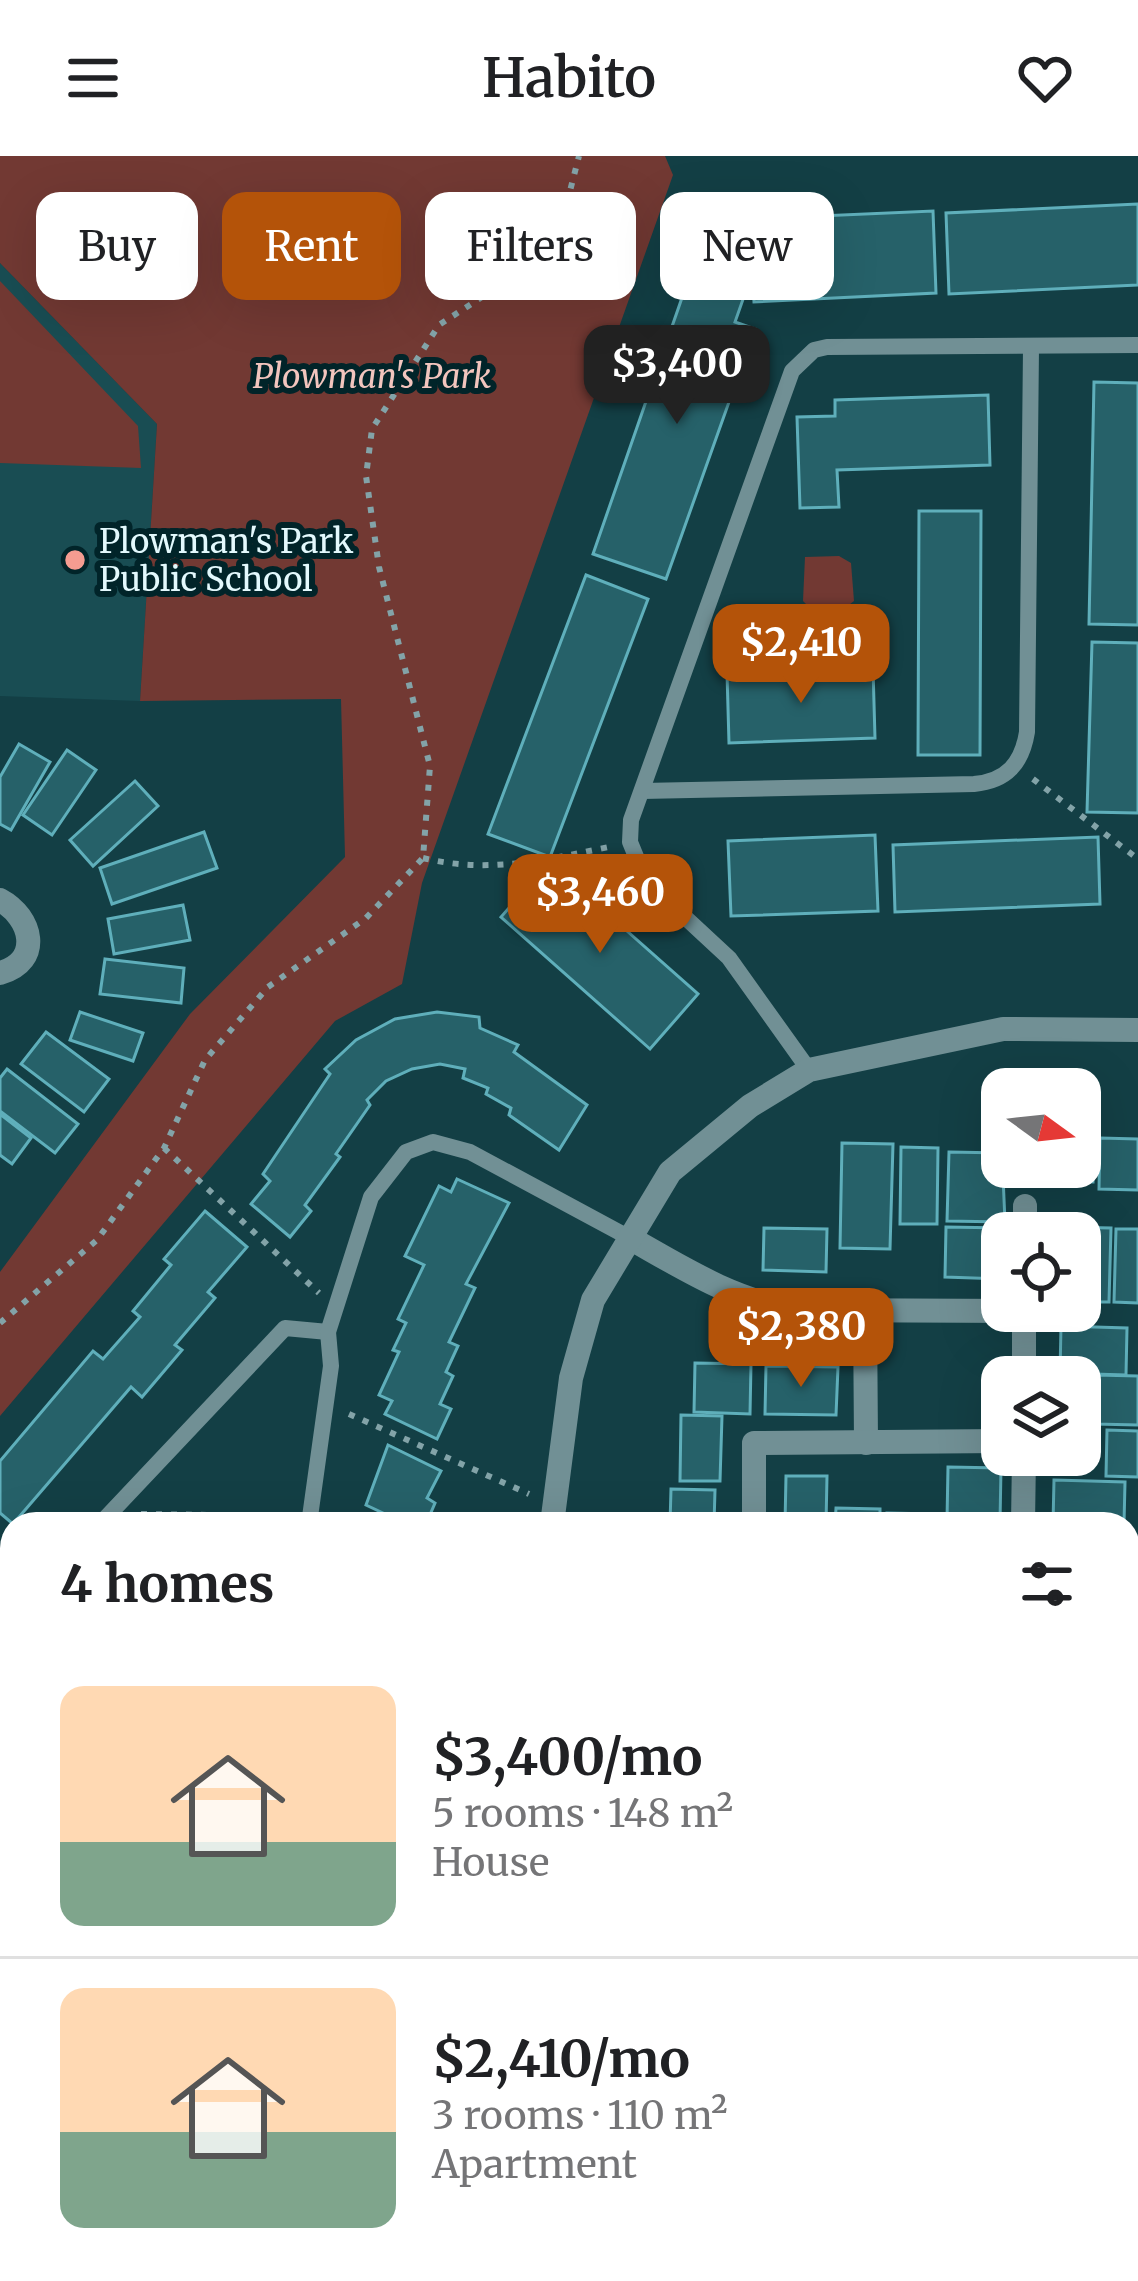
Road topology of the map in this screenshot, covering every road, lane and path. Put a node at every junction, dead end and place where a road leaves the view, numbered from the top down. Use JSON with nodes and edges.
{"nodes":[{"id":1,"x":579,"y":156,"type":"edge"},
{"id":2,"x":1138,"y":345,"type":"edge"},
{"id":3,"x":1031,"y":348,"type":"junction"},
{"id":4,"x":1016,"y":766,"type":"junction"},
{"id":5,"x":642,"y":791,"type":"junction"},
{"id":6,"x":630,"y":842,"type":"junction"},
{"id":7,"x":423,"y":858,"type":"junction"},
{"id":8,"x":1138,"y":860,"type":"edge"},
{"id":9,"x":0,"y":900,"type":"edge"},
{"id":10,"x":0,"y":973,"type":"edge"},
{"id":11,"x":1138,"y":1030,"type":"edge"},
{"id":12,"x":809,"y":1070,"type":"junction"},
{"id":13,"x":164,"y":1148,"type":"junction"},
{"id":14,"x":1025,"y":1206,"type":"dead end"},
{"id":15,"x":1025,"y":1212,"type":"edge"},
{"id":16,"x":628,"y":1237,"type":"junction"},
{"id":17,"x":334,"y":1308,"type":"junction"},
{"id":18,"x":865,"y":1310,"type":"junction"},
{"id":19,"x":981,"y":1311,"type":"edge"},
{"id":20,"x":0,"y":1323,"type":"edge"},
{"id":21,"x":328,"y":1332,"type":"junction"},
{"id":22,"x":325,"y":1403,"type":"junction"},
{"id":23,"x":981,"y":1441,"type":"edge"},
{"id":24,"x":866,"y":1442,"type":"junction"},
{"id":25,"x":1024,"y":1476,"type":"edge"},
{"id":26,"x":111,"y":1512,"type":"edge"},
{"id":27,"x":310,"y":1512,"type":"edge"},
{"id":28,"x":547,"y":1512,"type":"edge"},
{"id":29,"x":553,"y":1512,"type":"edge"},
{"id":30,"x":754,"y":1512,"type":"edge"},
{"id":31,"x":1023,"y":1512,"type":"edge"}],
"edges":[{"from":1,"to":7,"type":"path"},
{"from":2,"to":3,"type":"lane"},
{"from":3,"to":4,"type":"lane"},
{"from":3,"to":5,"type":"lane"},
{"from":4,"to":5,"type":"lane"},
{"from":4,"to":8,"type":"path"},
{"from":5,"to":6,"type":"lane"},
{"from":6,"to":7,"type":"path"},
{"from":6,"to":12,"type":"lane"},
{"from":7,"to":13,"type":"path"},
{"from":9,"to":10,"type":"street"},
{"from":11,"to":12,"type":"street"},
{"from":12,"to":16,"type":"street"},
{"from":13,"to":17,"type":"path"},
{"from":13,"to":20,"type":"path"},
{"from":14,"to":15,"type":"street"},
{"from":16,"to":17,"type":"lane"},
{"from":16,"to":18,"type":"street"},
{"from":16,"to":29,"type":"street"},
{"from":17,"to":21,"type":"lane"},
{"from":18,"to":19,"type":"street"},
{"from":18,"to":24,"type":"street"},
{"from":21,"to":22,"type":"lane"},
{"from":21,"to":26,"type":"lane"},
{"from":22,"to":27,"type":"lane"},
{"from":22,"to":28,"type":"path"},
{"from":23,"to":24,"type":"street"},
{"from":24,"to":30,"type":"street"},
{"from":25,"to":31,"type":"street"}]}
